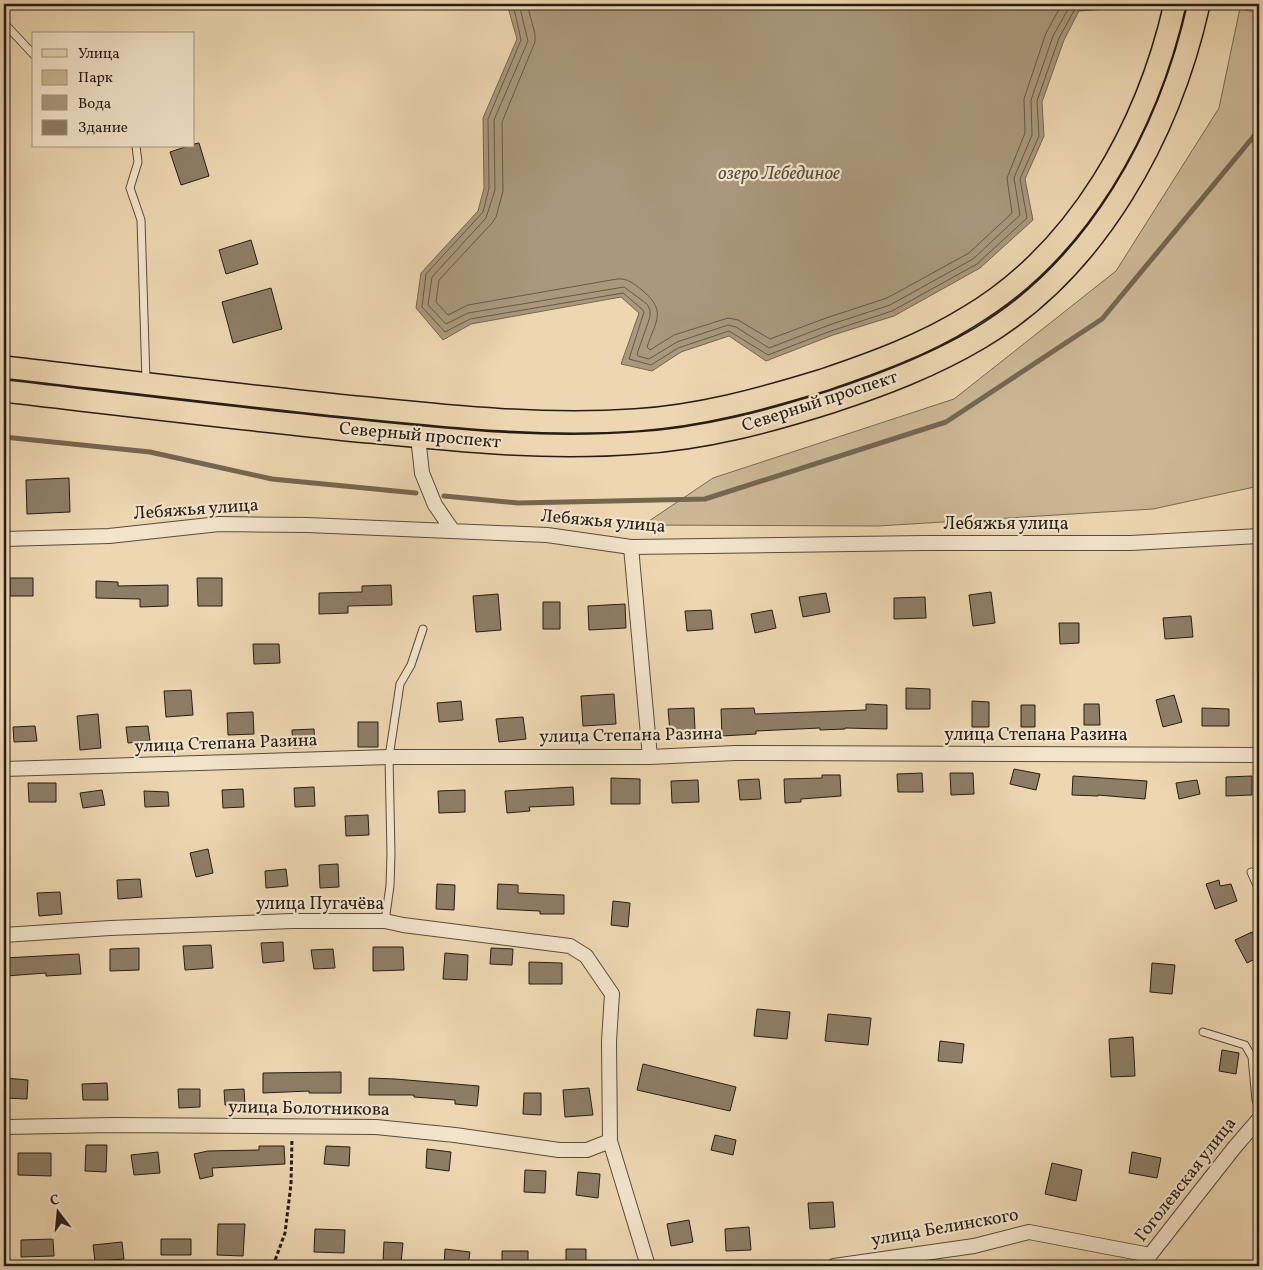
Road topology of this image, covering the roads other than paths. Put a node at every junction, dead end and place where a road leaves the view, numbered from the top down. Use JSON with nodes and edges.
{"nodes":[{"id":1,"x":1175,"y":4,"type":"edge"},
{"id":2,"x":1199,"y":4,"type":"edge"},
{"id":3,"x":4,"y":23,"type":"edge"},
{"id":4,"x":32,"y":53,"type":"edge"},
{"id":5,"x":136,"y":148,"type":"edge"},
{"id":6,"x":4,"y":367,"type":"edge"},
{"id":7,"x":146,"y":383,"type":"junction"},
{"id":8,"x":4,"y":391,"type":"edge"},
{"id":9,"x":254,"y":408,"type":"junction"},
{"id":10,"x":418,"y":437,"type":"junction"},
{"id":11,"x":453,"y":531,"type":"junction"},
{"id":12,"x":1259,"y":536,"type":"edge"},
{"id":13,"x":4,"y":539,"type":"edge"},
{"id":14,"x":631,"y":547,"type":"junction"},
{"id":15,"x":423,"y":629,"type":"dead end"},
{"id":16,"x":1259,"y":755,"type":"edge"},
{"id":17,"x":389,"y":757,"type":"junction"},
{"id":18,"x":650,"y":757,"type":"junction"},
{"id":19,"x":4,"y":769,"type":"edge"},
{"id":20,"x":1251,"y":872,"type":"dead end"},
{"id":21,"x":1259,"y":890,"type":"edge"},
{"id":22,"x":385,"y":921,"type":"junction"},
{"id":23,"x":4,"y":936,"type":"edge"},
{"id":24,"x":1203,"y":1032,"type":"dead end"},
{"id":25,"x":1259,"y":1108,"type":"edge"},
{"id":26,"x":1259,"y":1119,"type":"edge"},
{"id":27,"x":4,"y":1127,"type":"edge"},
{"id":28,"x":610,"y":1141,"type":"junction"},
{"id":29,"x":1147,"y":1260,"type":"edge"},
{"id":30,"x":648,"y":1266,"type":"edge"},
{"id":31,"x":834,"y":1266,"type":"edge"}],
"edges":[{"from":1,"to":9,"type":"main road","name":"Северный проспект"},
{"from":2,"to":10,"type":"main road","name":"Северный проспект"},
{"from":3,"to":4,"type":"lane"},
{"from":5,"to":7,"type":"lane"},
{"from":6,"to":7,"type":"main road","name":"Северный проспект"},
{"from":7,"to":9,"type":"main road","name":"Северный проспект"},
{"from":8,"to":9,"type":"main road","name":"Северный проспект"},
{"from":9,"to":10,"type":"main road","name":"Северный проспект"},
{"from":10,"to":11,"type":"street"},
{"from":11,"to":13,"type":"street","name":"Лебяжья улица"},
{"from":11,"to":14,"type":"street","name":"Лебяжья улица"},
{"from":12,"to":14,"type":"street","name":"Лебяжья улица"},
{"from":14,"to":18,"type":"street"},
{"from":15,"to":17,"type":"lane"},
{"from":16,"to":18,"type":"street","name":"улица Степана Разина"},
{"from":17,"to":18,"type":"street","name":"улица Степана Разина"},
{"from":17,"to":19,"type":"street","name":"улица Степана Разина"},
{"from":17,"to":22,"type":"lane"},
{"from":20,"to":21,"type":"lane"},
{"from":22,"to":23,"type":"street","name":"улица Пугачёва"},
{"from":22,"to":28,"type":"street","name":"улица Пугачёва"},
{"from":24,"to":25,"type":"lane"},
{"from":26,"to":29,"type":"street","name":"Гоголевская улица"},
{"from":27,"to":28,"type":"street","name":"улица Болотникова"},
{"from":28,"to":30,"type":"street"},
{"from":29,"to":31,"type":"street","name":"улица Белинского"}]}
